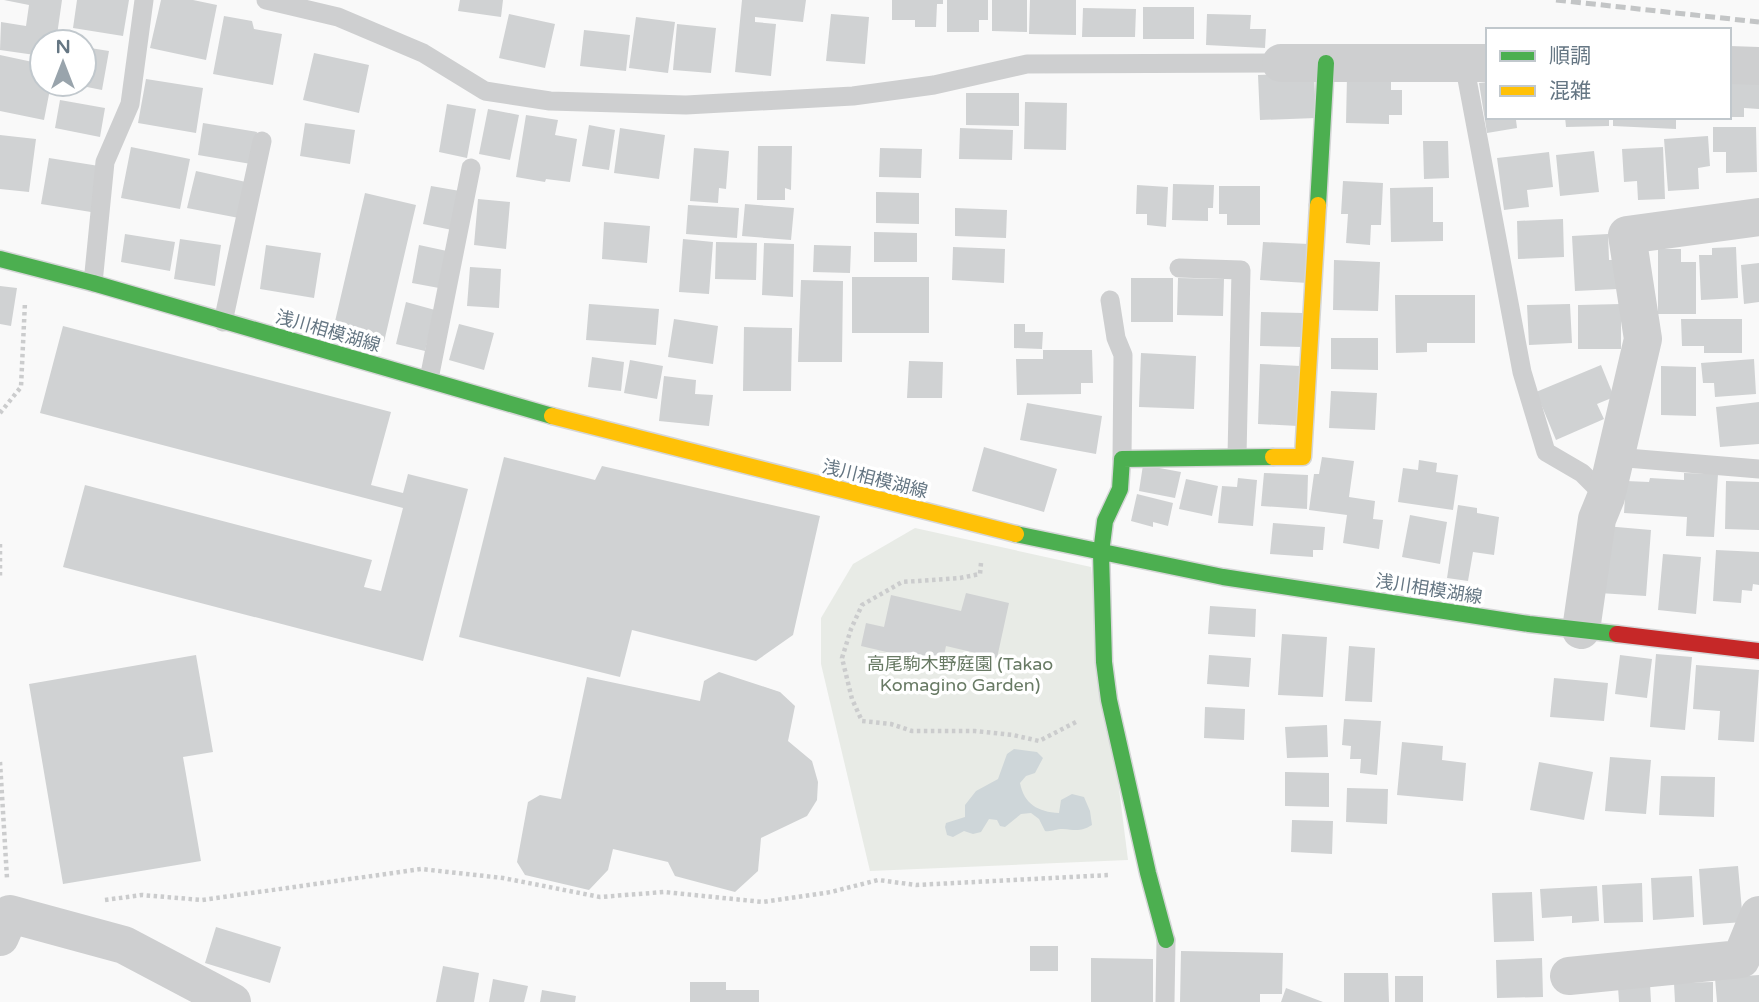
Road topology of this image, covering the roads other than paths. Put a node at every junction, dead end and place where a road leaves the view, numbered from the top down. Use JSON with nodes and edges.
{"nodes":[{"id":1,"x":144,"y":0,"type":"edge"},
{"id":2,"x":266,"y":0,"type":"edge"},
{"id":3,"x":1476,"y":63,"type":"edge"},
{"id":4,"x":1281,"y":64,"type":"joint"},
{"id":5,"x":1326,"y":64,"type":"junction"},
{"id":6,"x":1731,"y":65,"type":"edge"},
{"id":7,"x":1759,"y":66,"type":"edge"},
{"id":8,"x":262,"y":141,"type":"dead end"},
{"id":9,"x":471,"y":167,"type":"dead end"},
{"id":10,"x":1759,"y":217,"type":"edge"},
{"id":11,"x":0,"y":259,"type":"edge"},
{"id":12,"x":1179,"y":268,"type":"dead end"},
{"id":13,"x":93,"y":283,"type":"junction"},
{"id":14,"x":1110,"y":300,"type":"dead end"},
{"id":15,"x":223,"y":322,"type":"junction"},
{"id":16,"x":429,"y":379,"type":"junction"},
{"id":17,"x":1237,"y":456,"type":"junction"},
{"id":18,"x":1615,"y":457,"type":"junction"},
{"id":19,"x":1122,"y":459,"type":"junction"},
{"id":20,"x":1759,"y":469,"type":"edge"},
{"id":21,"x":1606,"y":496,"type":"junction"},
{"id":22,"x":1101,"y":553,"type":"junction"},
{"id":23,"x":1581,"y":630,"type":"junction"},
{"id":24,"x":1759,"y":651,"type":"edge"},
{"id":25,"x":1759,"y":915,"type":"edge"},
{"id":26,"x":5,"y":925,"type":"edge"},
{"id":27,"x":1166,"y":940,"type":"joint"},
{"id":28,"x":1569,"y":976,"type":"dead end"},
{"id":29,"x":232,"y":1002,"type":"edge"},
{"id":30,"x":1165,"y":1002,"type":"edge"}],
"edges":[{"from":1,"to":13,"type":"lane"},
{"from":2,"to":4,"type":"lane"},
{"from":3,"to":5,"type":"street"},
{"from":3,"to":21,"type":"lane"},
{"from":4,"to":5,"type":"street"},
{"from":5,"to":17,"type":"main road"},
{"from":6,"to":7,"type":"street"},
{"from":8,"to":15,"type":"lane"},
{"from":9,"to":16,"type":"lane"},
{"from":10,"to":18,"type":"street"},
{"from":11,"to":13,"type":"main road","name":"浅川相模湖線"},
{"from":12,"to":17,"type":"lane"},
{"from":13,"to":15,"type":"main road","name":"浅川相模湖線"},
{"from":14,"to":19,"type":"lane"},
{"from":15,"to":16,"type":"main road","name":"浅川相模湖線"},
{"from":16,"to":22,"type":"main road","name":"浅川相模湖線"},
{"from":17,"to":19,"type":"main road"},
{"from":18,"to":20,"type":"lane"},
{"from":18,"to":21,"type":"street"},
{"from":19,"to":22,"type":"main road"},
{"from":21,"to":23,"type":"street"},
{"from":22,"to":23,"type":"main road","name":"浅川相模湖線"},
{"from":22,"to":27,"type":"main road"},
{"from":23,"to":24,"type":"main road","name":"浅川相模湖線"},
{"from":25,"to":28,"type":"street"},
{"from":26,"to":29,"type":"street"},
{"from":27,"to":30,"type":"lane"}]}
